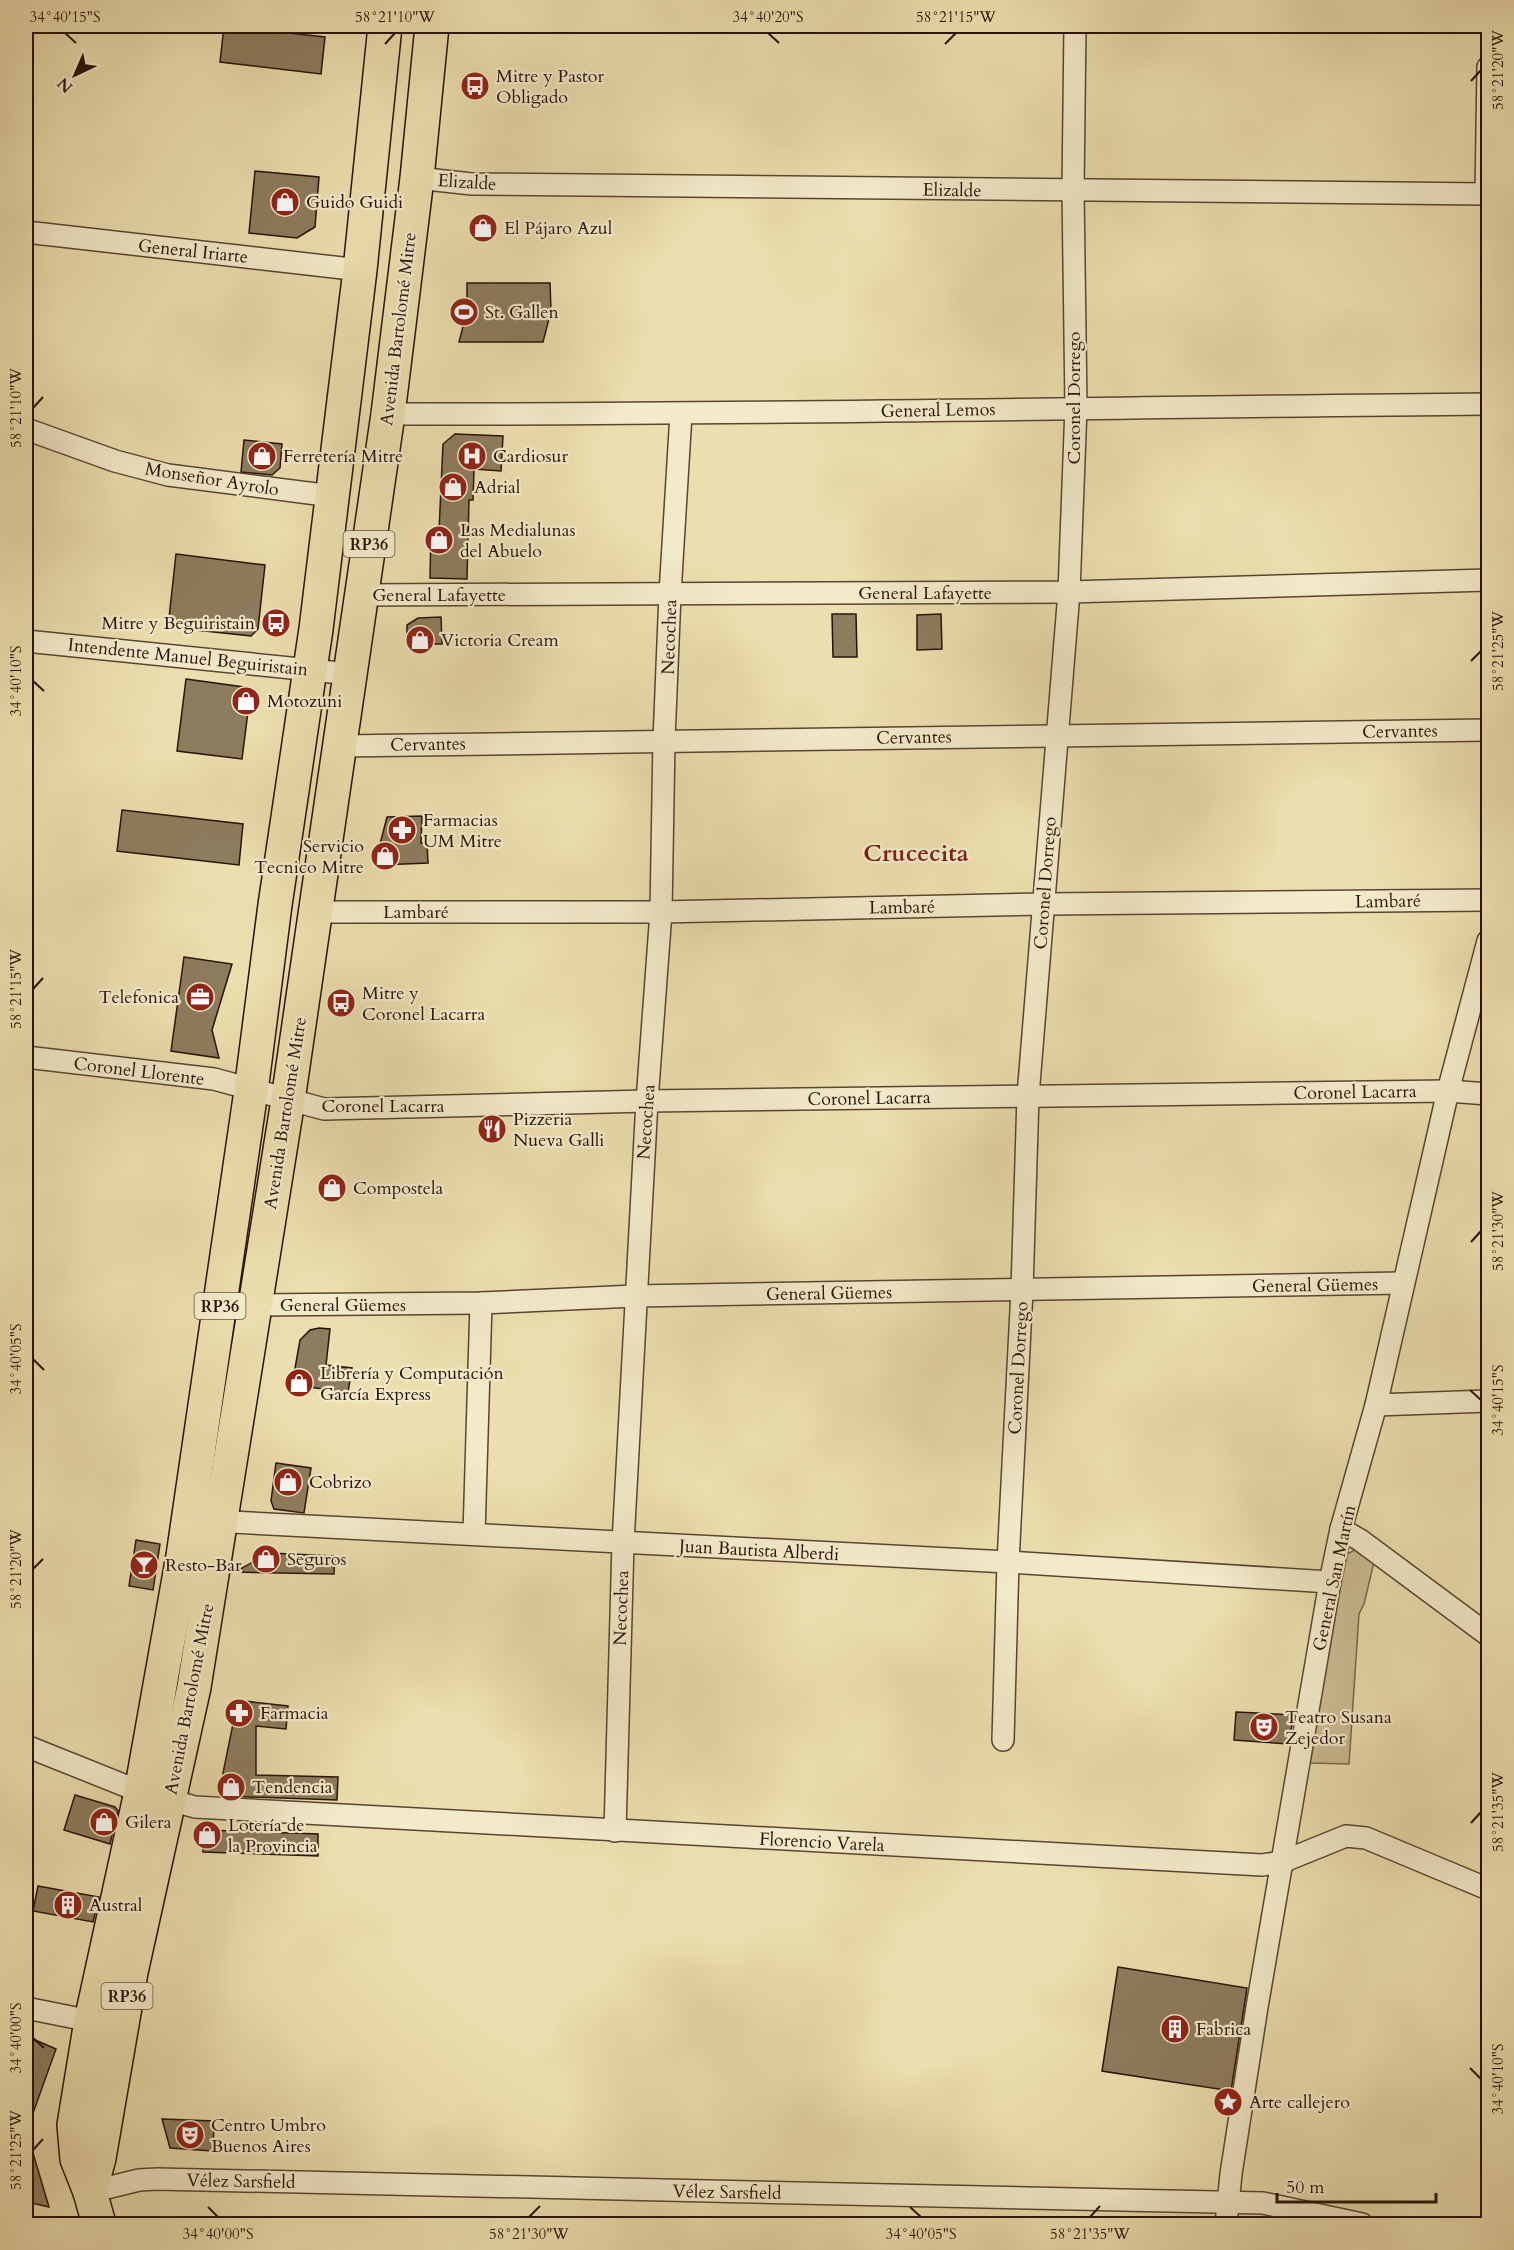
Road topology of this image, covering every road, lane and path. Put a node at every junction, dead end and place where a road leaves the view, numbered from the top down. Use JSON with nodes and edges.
{"nodes":[{"id":1,"x":385,"y":26,"type":"edge"},
{"id":2,"x":432,"y":26,"type":"edge"},
{"id":3,"x":1075,"y":26,"type":"edge"},
{"id":4,"x":1488,"y":67,"type":"edge"},
{"id":5,"x":417,"y":178,"type":"junction"},
{"id":6,"x":1072,"y":191,"type":"junction"},
{"id":7,"x":1487,"y":194,"type":"edge"},
{"id":8,"x":26,"y":232,"type":"edge"},
{"id":9,"x":360,"y":270,"type":"junction"},
{"id":10,"x":1488,"y":404,"type":"edge"},
{"id":11,"x":1076,"y":407,"type":"junction"},
{"id":12,"x":388,"y":414,"type":"junction"},
{"id":13,"x":681,"y":414,"type":"junction"},
{"id":14,"x":26,"y":429,"type":"edge"},
{"id":15,"x":332,"y":496,"type":"junction"},
{"id":16,"x":1488,"y":580,"type":"edge"},
{"id":17,"x":1069,"y":592,"type":"junction"},
{"id":18,"x":670,"y":594,"type":"junction"},
{"id":19,"x":361,"y":595,"type":"junction"},
{"id":20,"x":26,"y":641,"type":"edge"},
{"id":21,"x":309,"y":669,"type":"junction"},
{"id":22,"x":350,"y":674,"type":"junction"},
{"id":23,"x":1488,"y":730,"type":"edge"},
{"id":24,"x":1057,"y":736,"type":"junction"},
{"id":25,"x":664,"y":740,"type":"junction"},
{"id":26,"x":340,"y":746,"type":"junction"},
{"id":27,"x":1488,"y":900,"type":"edge"},
{"id":28,"x":1044,"y":904,"type":"junction"},
{"id":29,"x":316,"y":912,"type":"junction"},
{"id":30,"x":661,"y":912,"type":"junction"},
{"id":31,"x":1488,"y":941,"type":"edge"},
{"id":32,"x":26,"y":1057,"type":"edge"},
{"id":33,"x":251,"y":1091,"type":"junction"},
{"id":34,"x":1448,"y":1091,"type":"junction"},
{"id":35,"x":1488,"y":1094,"type":"edge"},
{"id":36,"x":1028,"y":1096,"type":"junction"},
{"id":37,"x":288,"y":1100,"type":"junction"},
{"id":38,"x":647,"y":1101,"type":"junction"},
{"id":39,"x":1403,"y":1283,"type":"junction"},
{"id":40,"x":1022,"y":1290,"type":"junction"},
{"id":41,"x":635,"y":1296,"type":"junction"},
{"id":42,"x":481,"y":1304,"type":"junction"},
{"id":43,"x":255,"y":1305,"type":"junction"},
{"id":44,"x":1488,"y":1401,"type":"edge"},
{"id":45,"x":1376,"y":1405,"type":"junction"},
{"id":46,"x":204,"y":1521,"type":"junction"},
{"id":47,"x":1341,"y":1529,"type":"junction"},
{"id":48,"x":474,"y":1534,"type":"junction"},
{"id":49,"x":623,"y":1543,"type":"junction"},
{"id":50,"x":1008,"y":1562,"type":"junction"},
{"id":51,"x":1330,"y":1582,"type":"junction"},
{"id":52,"x":1488,"y":1635,"type":"edge"},
{"id":53,"x":1003,"y":1740,"type":"dead end"},
{"id":54,"x":26,"y":1746,"type":"edge"},
{"id":55,"x":155,"y":1796,"type":"junction"},
{"id":56,"x":615,"y":1831,"type":"junction"},
{"id":57,"x":1282,"y":1862,"type":"junction"},
{"id":58,"x":1488,"y":1889,"type":"edge"},
{"id":59,"x":26,"y":2008,"type":"edge"},
{"id":60,"x":91,"y":2021,"type":"junction"},
{"id":61,"x":90,"y":2192,"type":"junction"},
{"id":62,"x":1227,"y":2214,"type":"edge"},
{"id":63,"x":99,"y":2224,"type":"edge"},
{"id":64,"x":1362,"y":2224,"type":"edge"}],
"edges":[{"from":1,"to":9,"type":"main road","name":"Avenida Bartolomé Mitre","number":"RP36"},
{"from":2,"to":5,"type":"main road","name":"Avenida Bartolomé Mitre","number":"RP36"},
{"from":3,"to":6,"type":"street","name":"Coronel Dorrego"},
{"from":4,"to":7,"type":"street"},
{"from":5,"to":6,"type":"street","name":"Elizalde"},
{"from":5,"to":12,"type":"main road","name":"Avenida Bartolomé Mitre","number":"RP36"},
{"from":6,"to":7,"type":"street","name":"Elizalde"},
{"from":6,"to":11,"type":"street","name":"Coronel Dorrego"},
{"from":8,"to":9,"type":"street","name":"General Iriarte"},
{"from":9,"to":15,"type":"main road","name":"Avenida Bartolomé Mitre","number":"RP36"},
{"from":10,"to":11,"type":"street","name":"General Lemos"},
{"from":11,"to":13,"type":"street","name":"General Lemos"},
{"from":11,"to":17,"type":"street","name":"Coronel Dorrego"},
{"from":12,"to":13,"type":"street","name":"General Lemos"},
{"from":12,"to":19,"type":"main road","name":"Avenida Bartolomé Mitre","number":"RP36"},
{"from":13,"to":18,"type":"street","name":"Necochea"},
{"from":14,"to":15,"type":"street","name":"Monseñor Ayrolo"},
{"from":15,"to":21,"type":"main road","name":"Avenida Bartolomé Mitre","number":"RP36"},
{"from":16,"to":17,"type":"street","name":"General Lafayette"},
{"from":17,"to":18,"type":"street","name":"General Lafayette"},
{"from":17,"to":24,"type":"street","name":"Coronel Dorrego"},
{"from":18,"to":19,"type":"street","name":"General Lafayette"},
{"from":18,"to":25,"type":"street","name":"Necochea"},
{"from":19,"to":22,"type":"main road","name":"Avenida Bartolomé Mitre","number":"RP36"},
{"from":20,"to":21,"type":"street","name":"Intendente Manuel Beguiristain"},
{"from":21,"to":22,"type":"street","name":"Intendente Manuel Beguiristain"},
{"from":21,"to":33,"type":"main road","name":"Avenida Bartolomé Mitre","number":"RP36"},
{"from":22,"to":26,"type":"main road","name":"Avenida Bartolomé Mitre","number":"RP36"},
{"from":23,"to":24,"type":"street","name":"Cervantes"},
{"from":24,"to":25,"type":"street","name":"Cervantes"},
{"from":24,"to":28,"type":"street","name":"Coronel Dorrego"},
{"from":25,"to":26,"type":"street","name":"Cervantes"},
{"from":25,"to":30,"type":"street","name":"Necochea"},
{"from":26,"to":29,"type":"main road","name":"Avenida Bartolomé Mitre","number":"RP36"},
{"from":27,"to":28,"type":"street","name":"Lambaré"},
{"from":28,"to":30,"type":"street","name":"Lambaré"},
{"from":28,"to":36,"type":"street","name":"Coronel Dorrego"},
{"from":29,"to":30,"type":"street","name":"Lambaré"},
{"from":29,"to":37,"type":"main road","name":"Avenida Bartolomé Mitre","number":"RP36"},
{"from":30,"to":38,"type":"street","name":"Necochea"},
{"from":31,"to":34,"type":"street","name":"General San Martín"},
{"from":32,"to":33,"type":"street","name":"Coronel Llorente"},
{"from":33,"to":37,"type":"street","name":"Coronel Lacarra"},
{"from":33,"to":46,"type":"main road","name":"Avenida Bartolomé Mitre","number":"RP36"},
{"from":34,"to":35,"type":"street","name":"Coronel Lacarra"},
{"from":34,"to":36,"type":"street","name":"Coronel Lacarra"},
{"from":34,"to":39,"type":"street","name":"General San Martín"},
{"from":36,"to":38,"type":"street","name":"Coronel Lacarra"},
{"from":36,"to":40,"type":"street","name":"Coronel Dorrego"},
{"from":37,"to":38,"type":"street","name":"Coronel Lacarra"},
{"from":37,"to":43,"type":"main road","name":"Avenida Bartolomé Mitre","number":"RP36"},
{"from":38,"to":41,"type":"street","name":"Necochea"},
{"from":39,"to":40,"type":"street","name":"General Güemes"},
{"from":39,"to":45,"type":"street","name":"General San Martín"},
{"from":40,"to":41,"type":"street","name":"General Güemes"},
{"from":40,"to":50,"type":"street","name":"Coronel Dorrego"},
{"from":41,"to":42,"type":"street","name":"General Güemes"},
{"from":41,"to":49,"type":"street","name":"Necochea"},
{"from":42,"to":43,"type":"street","name":"General Güemes"},
{"from":42,"to":48,"type":"street"},
{"from":43,"to":46,"type":"main road","name":"Avenida Bartolomé Mitre","number":"RP36"},
{"from":44,"to":45,"type":"street"},
{"from":45,"to":47,"type":"street","name":"General San Martín"},
{"from":46,"to":48,"type":"street","name":"Juan Bautista Alberdi"},
{"from":46,"to":55,"type":"main road","name":"Avenida Bartolomé Mitre","number":"RP36"},
{"from":47,"to":51,"type":"street","name":"General San Martín"},
{"from":47,"to":52,"type":"street"},
{"from":48,"to":49,"type":"street","name":"Juan Bautista Alberdi"},
{"from":49,"to":50,"type":"street","name":"Juan Bautista Alberdi"},
{"from":49,"to":56,"type":"street","name":"Necochea"},
{"from":50,"to":51,"type":"street","name":"Juan Bautista Alberdi"},
{"from":50,"to":53,"type":"street","name":"Coronel Dorrego"},
{"from":51,"to":57,"type":"street","name":"General San Martín"},
{"from":54,"to":55,"type":"street","name":"Florencio Varela"},
{"from":55,"to":56,"type":"street","name":"Florencio Varela"},
{"from":55,"to":60,"type":"main road","name":"Avenida Bartolomé Mitre","number":"RP36"},
{"from":55,"to":61,"type":"main road","name":"Avenida Bartolomé Mitre","number":"RP36"},
{"from":56,"to":57,"type":"street","name":"Florencio Varela"},
{"from":57,"to":58,"type":"street","name":"Florencio Varela"},
{"from":57,"to":62,"type":"street","name":"General San Martín"},
{"from":59,"to":60,"type":"street"},
{"from":60,"to":61,"type":"main road","name":"Avenida Bartolomé Mitre","number":"RP36"},
{"from":61,"to":62,"type":"street","name":"Vélez Sarsfield"},
{"from":61,"to":63,"type":"main road","name":"Avenida Bartolomé Mitre","number":"RP36"},
{"from":62,"to":64,"type":"street","name":"Vélez Sarsfield"}]}
